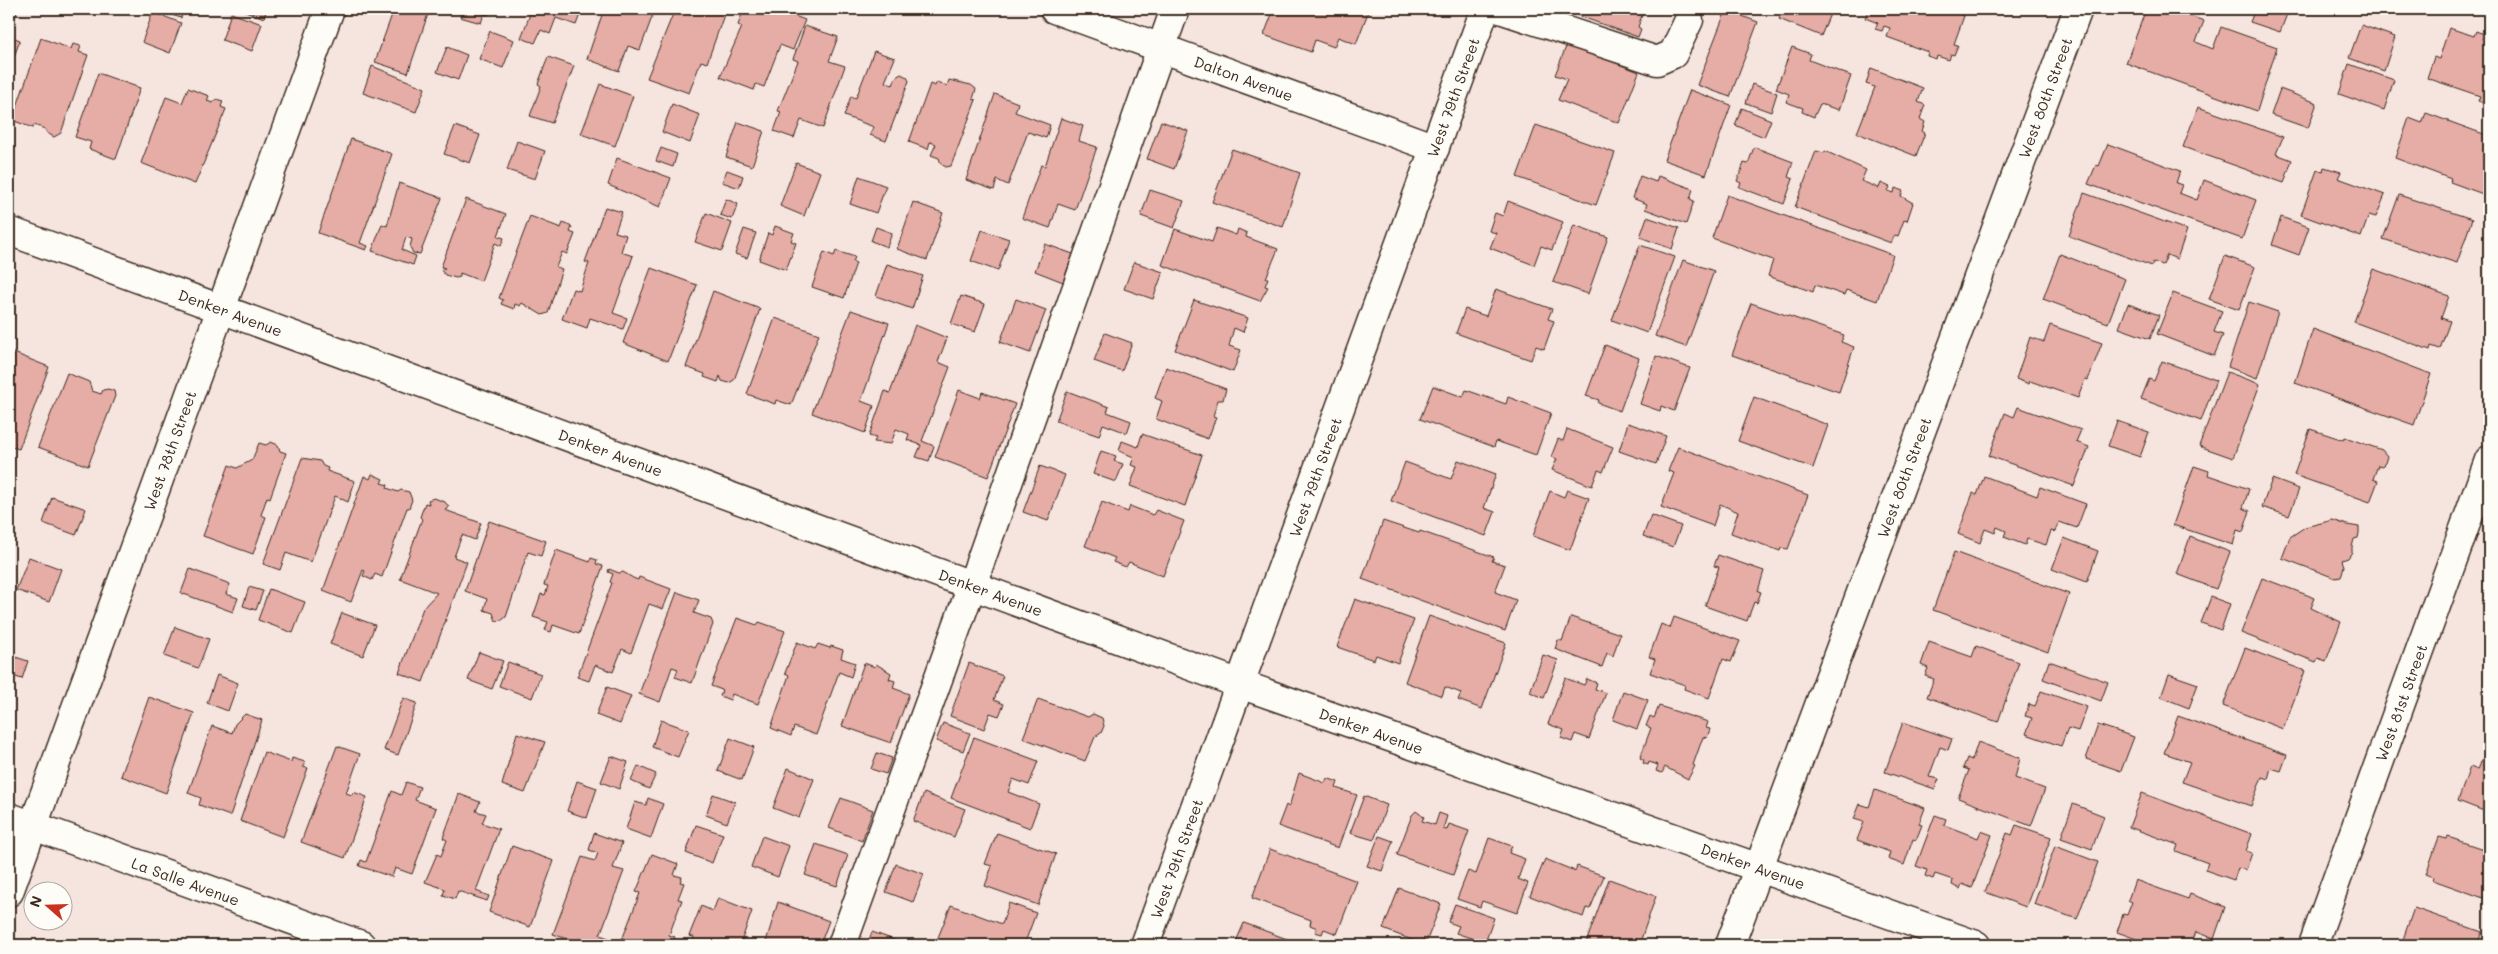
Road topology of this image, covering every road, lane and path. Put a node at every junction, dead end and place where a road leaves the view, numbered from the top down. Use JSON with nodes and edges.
{"nodes":[{"id":1,"x":330,"y":9,"type":"edge"},
{"id":2,"x":1054,"y":9,"type":"edge"},
{"id":3,"x":1175,"y":9,"type":"edge"},
{"id":4,"x":1485,"y":9,"type":"edge"},
{"id":5,"x":1500,"y":9,"type":"edge"},
{"id":6,"x":2078,"y":9,"type":"edge"},
{"id":7,"x":1688,"y":20,"type":"dead end"},
{"id":8,"x":1161,"y":48,"type":"junction"},
{"id":9,"x":1435,"y":148,"type":"junction"},
{"id":10,"x":9,"y":231,"type":"edge"},
{"id":11,"x":223,"y":309,"type":"junction"},
{"id":12,"x":2489,"y":460,"type":"edge"},
{"id":13,"x":972,"y":585,"type":"junction"},
{"id":14,"x":1240,"y":684,"type":"junction"},
{"id":15,"x":21,"y":821,"type":"edge"},
{"id":16,"x":1759,"y":868,"type":"junction"},
{"id":17,"x":9,"y":892,"type":"edge"},
{"id":18,"x":361,"y":945,"type":"edge"},
{"id":19,"x":842,"y":945,"type":"edge"},
{"id":20,"x":1145,"y":945,"type":"edge"},
{"id":21,"x":1730,"y":945,"type":"edge"},
{"id":22,"x":1976,"y":945,"type":"edge"},
{"id":23,"x":2313,"y":945,"type":"edge"}],
"edges":[{"from":1,"to":11,"type":"street","name":"West 78th Street"},
{"from":2,"to":8,"type":"street","name":"Dalton Avenue"},
{"from":3,"to":8,"type":"street"},
{"from":4,"to":9,"type":"street","name":"West 79th Street"},
{"from":5,"to":7,"type":"street"},
{"from":6,"to":16,"type":"street","name":"West 80th Street"},
{"from":8,"to":9,"type":"street","name":"Dalton Avenue"},
{"from":8,"to":13,"type":"street"},
{"from":9,"to":14,"type":"street","name":"West 79th Street"},
{"from":10,"to":11,"type":"street","name":"Denker Avenue"},
{"from":11,"to":13,"type":"street","name":"Denker Avenue"},
{"from":11,"to":15,"type":"street","name":"West 78th Street"},
{"from":12,"to":23,"type":"street","name":"West 81st Street"},
{"from":13,"to":14,"type":"street","name":"Denker Avenue"},
{"from":13,"to":19,"type":"street"},
{"from":14,"to":16,"type":"street","name":"Denker Avenue"},
{"from":14,"to":20,"type":"street","name":"West 79th Street"},
{"from":15,"to":17,"type":"street","name":"West 78th Street"},
{"from":15,"to":18,"type":"street","name":"La Salle Avenue"},
{"from":16,"to":21,"type":"street","name":"West 80th Street"},
{"from":16,"to":22,"type":"street","name":"Denker Avenue"}]}
